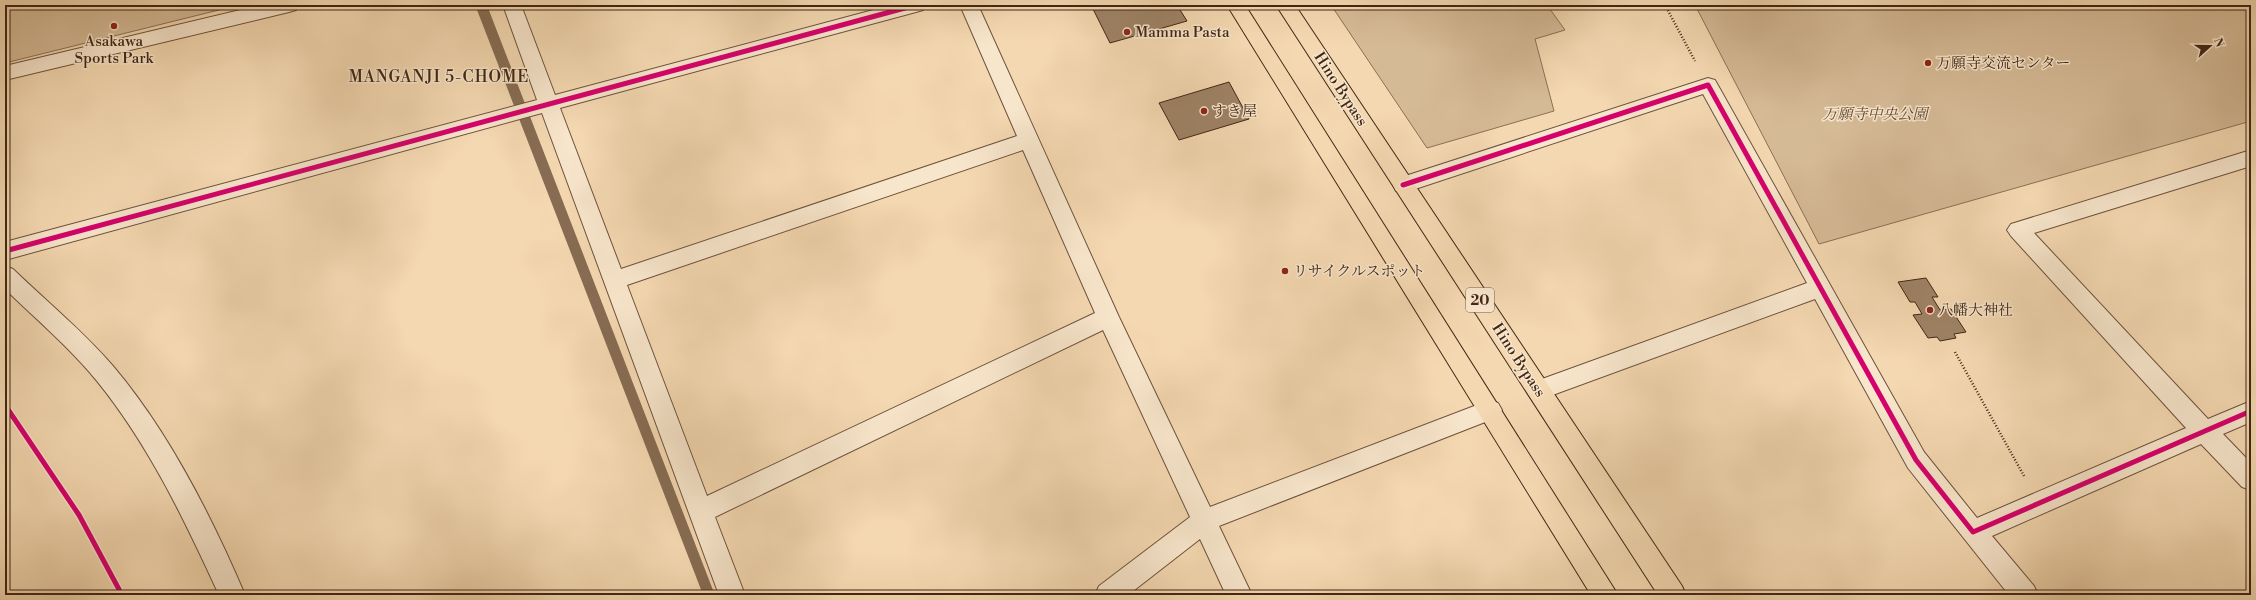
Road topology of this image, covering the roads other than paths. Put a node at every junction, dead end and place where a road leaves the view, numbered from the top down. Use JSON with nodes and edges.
{"nodes":[{"id":1,"x":289,"y":5,"type":"edge"},
{"id":2,"x":512,"y":5,"type":"edge"},
{"id":3,"x":916,"y":5,"type":"edge"},
{"id":4,"x":969,"y":5,"type":"edge"},
{"id":5,"x":1236,"y":5,"type":"edge"},
{"id":6,"x":1285,"y":5,"type":"edge"},
{"id":7,"x":5,"y":73,"type":"edge"},
{"id":8,"x":550,"y":105,"type":"junction"},
{"id":9,"x":1028,"y":140,"type":"junction"},
{"id":10,"x":2251,"y":158,"type":"edge"},
{"id":11,"x":1404,"y":185,"type":"junction"},
{"id":12,"x":5,"y":251,"type":"edge"},
{"id":13,"x":5,"y":275,"type":"edge"},
{"id":14,"x":614,"y":281,"type":"junction"},
{"id":15,"x":1819,"y":288,"type":"junction"},
{"id":16,"x":1108,"y":317,"type":"junction"},
{"id":17,"x":1539,"y":390,"type":"junction"},
{"id":18,"x":1490,"y":410,"type":"junction"},
{"id":19,"x":2251,"y":411,"type":"edge"},
{"id":20,"x":2204,"y":432,"type":"junction"},
{"id":21,"x":2251,"y":479,"type":"edge"},
{"id":22,"x":700,"y":512,"type":"junction"},
{"id":23,"x":1203,"y":520,"type":"junction"},
{"id":24,"x":1973,"y":532,"type":"junction"},
{"id":25,"x":232,"y":595,"type":"edge"},
{"id":26,"x":732,"y":595,"type":"edge"},
{"id":27,"x":1108,"y":595,"type":"edge"},
{"id":28,"x":1238,"y":595,"type":"edge"},
{"id":29,"x":1605,"y":595,"type":"edge"},
{"id":30,"x":1673,"y":595,"type":"edge"},
{"id":31,"x":2025,"y":595,"type":"edge"}],
"edges":[{"from":1,"to":7,"type":"street"},
{"from":2,"to":8,"type":"street"},
{"from":3,"to":8,"type":"street"},
{"from":4,"to":9,"type":"street"},
{"from":5,"to":18,"type":"highway"},
{"from":6,"to":11,"type":"highway","name":"Hino Bypass","number":"20"},
{"from":8,"to":12,"type":"street"},
{"from":8,"to":14,"type":"street"},
{"from":9,"to":14,"type":"street"},
{"from":9,"to":16,"type":"street"},
{"from":10,"to":20,"type":"street"},
{"from":11,"to":15,"type":"street"},
{"from":11,"to":17,"type":"highway","name":"Hino Bypass","number":"20"},
{"from":13,"to":25,"type":"street"},
{"from":14,"to":22,"type":"street"},
{"from":15,"to":17,"type":"street"},
{"from":15,"to":24,"type":"street"},
{"from":16,"to":22,"type":"street"},
{"from":16,"to":23,"type":"street"},
{"from":17,"to":30,"type":"highway","name":"Hino Bypass","number":"20"},
{"from":18,"to":23,"type":"street"},
{"from":18,"to":29,"type":"highway"},
{"from":19,"to":20,"type":"street"},
{"from":20,"to":21,"type":"street"},
{"from":20,"to":24,"type":"street"},
{"from":22,"to":26,"type":"street"},
{"from":23,"to":27,"type":"street"},
{"from":23,"to":28,"type":"street"},
{"from":24,"to":31,"type":"street"}]}
